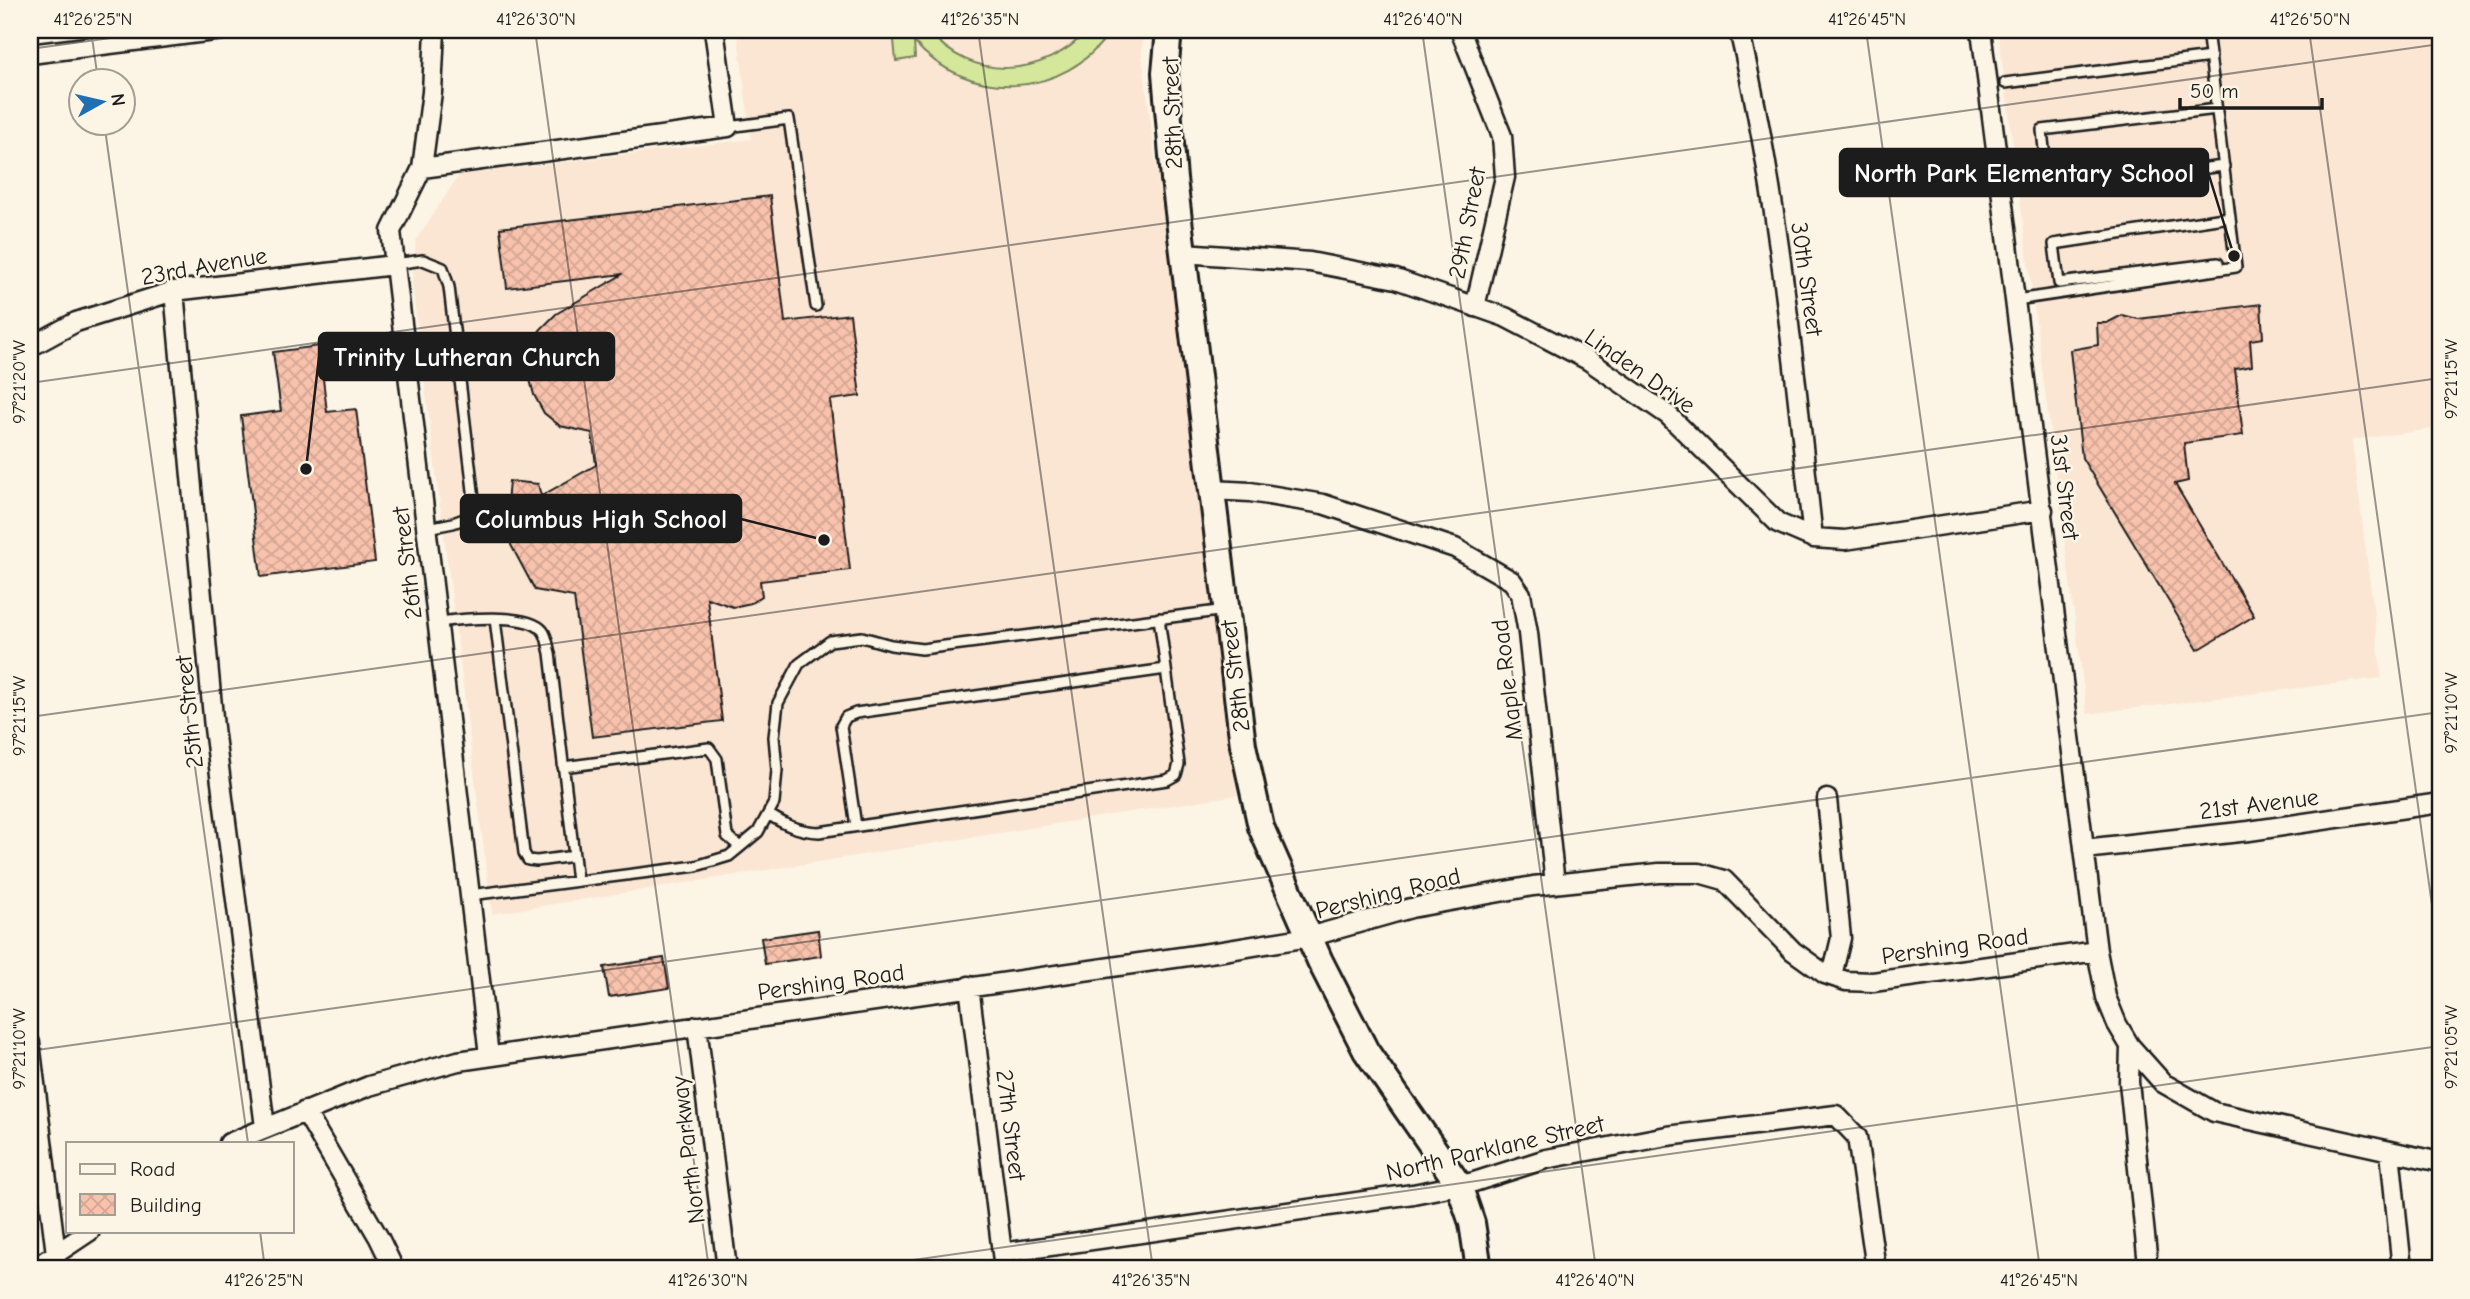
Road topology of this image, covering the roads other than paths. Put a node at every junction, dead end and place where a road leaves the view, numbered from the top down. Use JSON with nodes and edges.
{"nodes":[{"id":1,"x":222,"y":30,"type":"edge"},
{"id":2,"x":435,"y":30,"type":"edge"},
{"id":3,"x":714,"y":30,"type":"edge"},
{"id":4,"x":1169,"y":30,"type":"edge"},
{"id":5,"x":1460,"y":30,"type":"edge"},
{"id":6,"x":1739,"y":30,"type":"edge"},
{"id":7,"x":1981,"y":30,"type":"edge"},
{"id":8,"x":2207,"y":30,"type":"edge"},
{"id":9,"x":200,"y":31,"type":"edge"},
{"id":10,"x":30,"y":54,"type":"edge"},
{"id":11,"x":2211,"y":57,"type":"junction"},
{"id":12,"x":2005,"y":83,"type":"dead end"},
{"id":13,"x":2217,"y":108,"type":"junction"},
{"id":14,"x":728,"y":127,"type":"junction"},
{"id":15,"x":2224,"y":166,"type":"junction"},
{"id":16,"x":422,"y":168,"type":"junction"},
{"id":17,"x":2230,"y":216,"type":"junction"},
{"id":18,"x":1183,"y":253,"type":"junction"},
{"id":19,"x":394,"y":265,"type":"junction"},
{"id":20,"x":2219,"y":269,"type":"junction"},
{"id":21,"x":174,"y":291,"type":"junction"},
{"id":22,"x":2016,"y":300,"type":"junction"},
{"id":23,"x":816,"y":306,"type":"dead end"},
{"id":24,"x":1475,"y":307,"type":"junction"},
{"id":25,"x":30,"y":347,"type":"edge"},
{"id":26,"x":1211,"y":490,"type":"junction"},
{"id":27,"x":2043,"y":510,"type":"junction"},
{"id":28,"x":428,"y":528,"type":"junction"},
{"id":29,"x":1813,"y":538,"type":"junction"},
{"id":30,"x":1227,"y":609,"type":"junction"},
{"id":31,"x":1159,"y":618,"type":"junction"},
{"id":32,"x":495,"y":619,"type":"junction"},
{"id":33,"x":439,"y":622,"type":"junction"},
{"id":34,"x":1166,"y":669,"type":"junction"},
{"id":35,"x":563,"y":766,"type":"junction"},
{"id":36,"x":1827,"y":799,"type":"dead end"},
{"id":37,"x":2440,"y":803,"type":"edge"},
{"id":38,"x":768,"y":814,"type":"junction"},
{"id":39,"x":856,"y":826,"type":"junction"},
{"id":40,"x":740,"y":847,"type":"junction"},
{"id":41,"x":2084,"y":849,"type":"junction"},
{"id":42,"x":574,"y":856,"type":"junction"},
{"id":43,"x":577,"y":881,"type":"junction"},
{"id":44,"x":1555,"y":884,"type":"junction"},
{"id":45,"x":470,"y":895,"type":"junction"},
{"id":46,"x":1309,"y":937,"type":"junction"},
{"id":47,"x":2097,"y":951,"type":"junction"},
{"id":48,"x":1832,"y":976,"type":"junction"},
{"id":49,"x":969,"y":986,"type":"junction"},
{"id":50,"x":697,"y":1026,"type":"junction"},
{"id":51,"x":30,"y":1043,"type":"edge"},
{"id":52,"x":2130,"y":1046,"type":"junction"},
{"id":53,"x":489,"y":1056,"type":"junction"},
{"id":54,"x":305,"y":1111,"type":"junction"},
{"id":55,"x":265,"y":1127,"type":"junction"},
{"id":56,"x":231,"y":1142,"type":"edge"},
{"id":57,"x":2390,"y":1152,"type":"junction"},
{"id":58,"x":2440,"y":1163,"type":"edge"},
{"id":59,"x":1459,"y":1185,"type":"junction"},
{"id":60,"x":89,"y":1232,"type":"edge"},
{"id":61,"x":56,"y":1254,"type":"junction"},
{"id":62,"x":2147,"y":1255,"type":"dead end"},
{"id":63,"x":1003,"y":1261,"type":"edge"},
{"id":64,"x":33,"y":1269,"type":"edge"},
{"id":65,"x":394,"y":1269,"type":"edge"},
{"id":66,"x":727,"y":1269,"type":"edge"},
{"id":67,"x":1479,"y":1269,"type":"edge"},
{"id":68,"x":1876,"y":1269,"type":"edge"},
{"id":69,"x":2402,"y":1269,"type":"edge"}],
"edges":[{"from":1,"to":9,"type":"street"},
{"from":2,"to":16,"type":"street","name":"26th Street"},
{"from":3,"to":14,"type":"street"},
{"from":4,"to":18,"type":"street","name":"28th Street"},
{"from":5,"to":24,"type":"street","name":"29th Street"},
{"from":6,"to":29,"type":"street","name":"30th Street"},
{"from":7,"to":22,"type":"street","name":"31st Street"},
{"from":8,"to":11,"type":"lane"},
{"from":9,"to":10,"type":"street"},
{"from":11,"to":12,"type":"lane"},
{"from":11,"to":13,"type":"lane"},
{"from":13,"to":15,"type":"lane"},
{"from":13,"to":15,"type":"lane"},
{"from":14,"to":16,"type":"street"},
{"from":14,"to":23,"type":"lane"},
{"from":15,"to":17,"type":"lane"},
{"from":16,"to":19,"type":"street","name":"26th Street"},
{"from":17,"to":20,"type":"lane"},
{"from":17,"to":20,"type":"lane"},
{"from":18,"to":24,"type":"street","name":"Linden Drive"},
{"from":18,"to":26,"type":"street","name":"28th Street"},
{"from":19,"to":21,"type":"street","name":"23rd Avenue"},
{"from":19,"to":28,"type":"street","name":"26th Street"},
{"from":19,"to":28,"type":"lane"},
{"from":20,"to":22,"type":"lane"},
{"from":21,"to":25,"type":"street","name":"23rd Avenue"},
{"from":21,"to":55,"type":"street","name":"25th Street"},
{"from":22,"to":27,"type":"street","name":"31st Street"},
{"from":24,"to":29,"type":"street","name":"Linden Drive"},
{"from":26,"to":30,"type":"street","name":"28th Street"},
{"from":26,"to":44,"type":"street","name":"Maple Road"},
{"from":27,"to":29,"type":"street","name":"Linden Drive"},
{"from":27,"to":41,"type":"street","name":"31st Street"},
{"from":28,"to":33,"type":"street","name":"26th Street"},
{"from":30,"to":31,"type":"lane"},
{"from":30,"to":46,"type":"street","name":"28th Street"},
{"from":31,"to":34,"type":"lane"},
{"from":31,"to":38,"type":"lane"},
{"from":32,"to":33,"type":"lane"},
{"from":32,"to":35,"type":"lane"},
{"from":32,"to":42,"type":"lane"},
{"from":33,"to":45,"type":"street","name":"26th Street"},
{"from":34,"to":39,"type":"lane"},
{"from":34,"to":39,"type":"lane"},
{"from":35,"to":40,"type":"lane"},
{"from":35,"to":42,"type":"lane"},
{"from":36,"to":48,"type":"street"},
{"from":37,"to":41,"type":"street","name":"21st Avenue"},
{"from":38,"to":39,"type":"lane"},
{"from":38,"to":40,"type":"lane"},
{"from":40,"to":43,"type":"lane"},
{"from":41,"to":47,"type":"street","name":"31st Street"},
{"from":42,"to":43,"type":"lane"},
{"from":43,"to":45,"type":"lane"},
{"from":44,"to":46,"type":"street","name":"Pershing Road"},
{"from":44,"to":48,"type":"street","name":"Pershing Road"},
{"from":45,"to":53,"type":"street","name":"26th Street"},
{"from":46,"to":49,"type":"street","name":"Pershing Road"},
{"from":46,"to":59,"type":"street","name":"28th Street"},
{"from":47,"to":48,"type":"street","name":"Pershing Road"},
{"from":47,"to":52,"type":"street"},
{"from":49,"to":50,"type":"street","name":"Pershing Road"},
{"from":49,"to":63,"type":"street","name":"27th Street"},
{"from":50,"to":53,"type":"street","name":"Pershing Road"},
{"from":50,"to":66,"type":"street","name":"North Parkway"},
{"from":51,"to":61,"type":"street"},
{"from":52,"to":57,"type":"street"},
{"from":52,"to":62,"type":"street"},
{"from":53,"to":54,"type":"street","name":"Pershing Road"},
{"from":54,"to":55,"type":"street","name":"Pershing Road"},
{"from":54,"to":65,"type":"street"},
{"from":55,"to":56,"type":"street","name":"Pershing Road"},
{"from":57,"to":58,"type":"street"},
{"from":57,"to":69,"type":"street"},
{"from":59,"to":63,"type":"street","name":"North Parklane Street"},
{"from":59,"to":67,"type":"street","name":"28th Street"},
{"from":59,"to":68,"type":"street","name":"North Parklane Street"},
{"from":60,"to":61,"type":"street"},
{"from":61,"to":64,"type":"street"}]}
